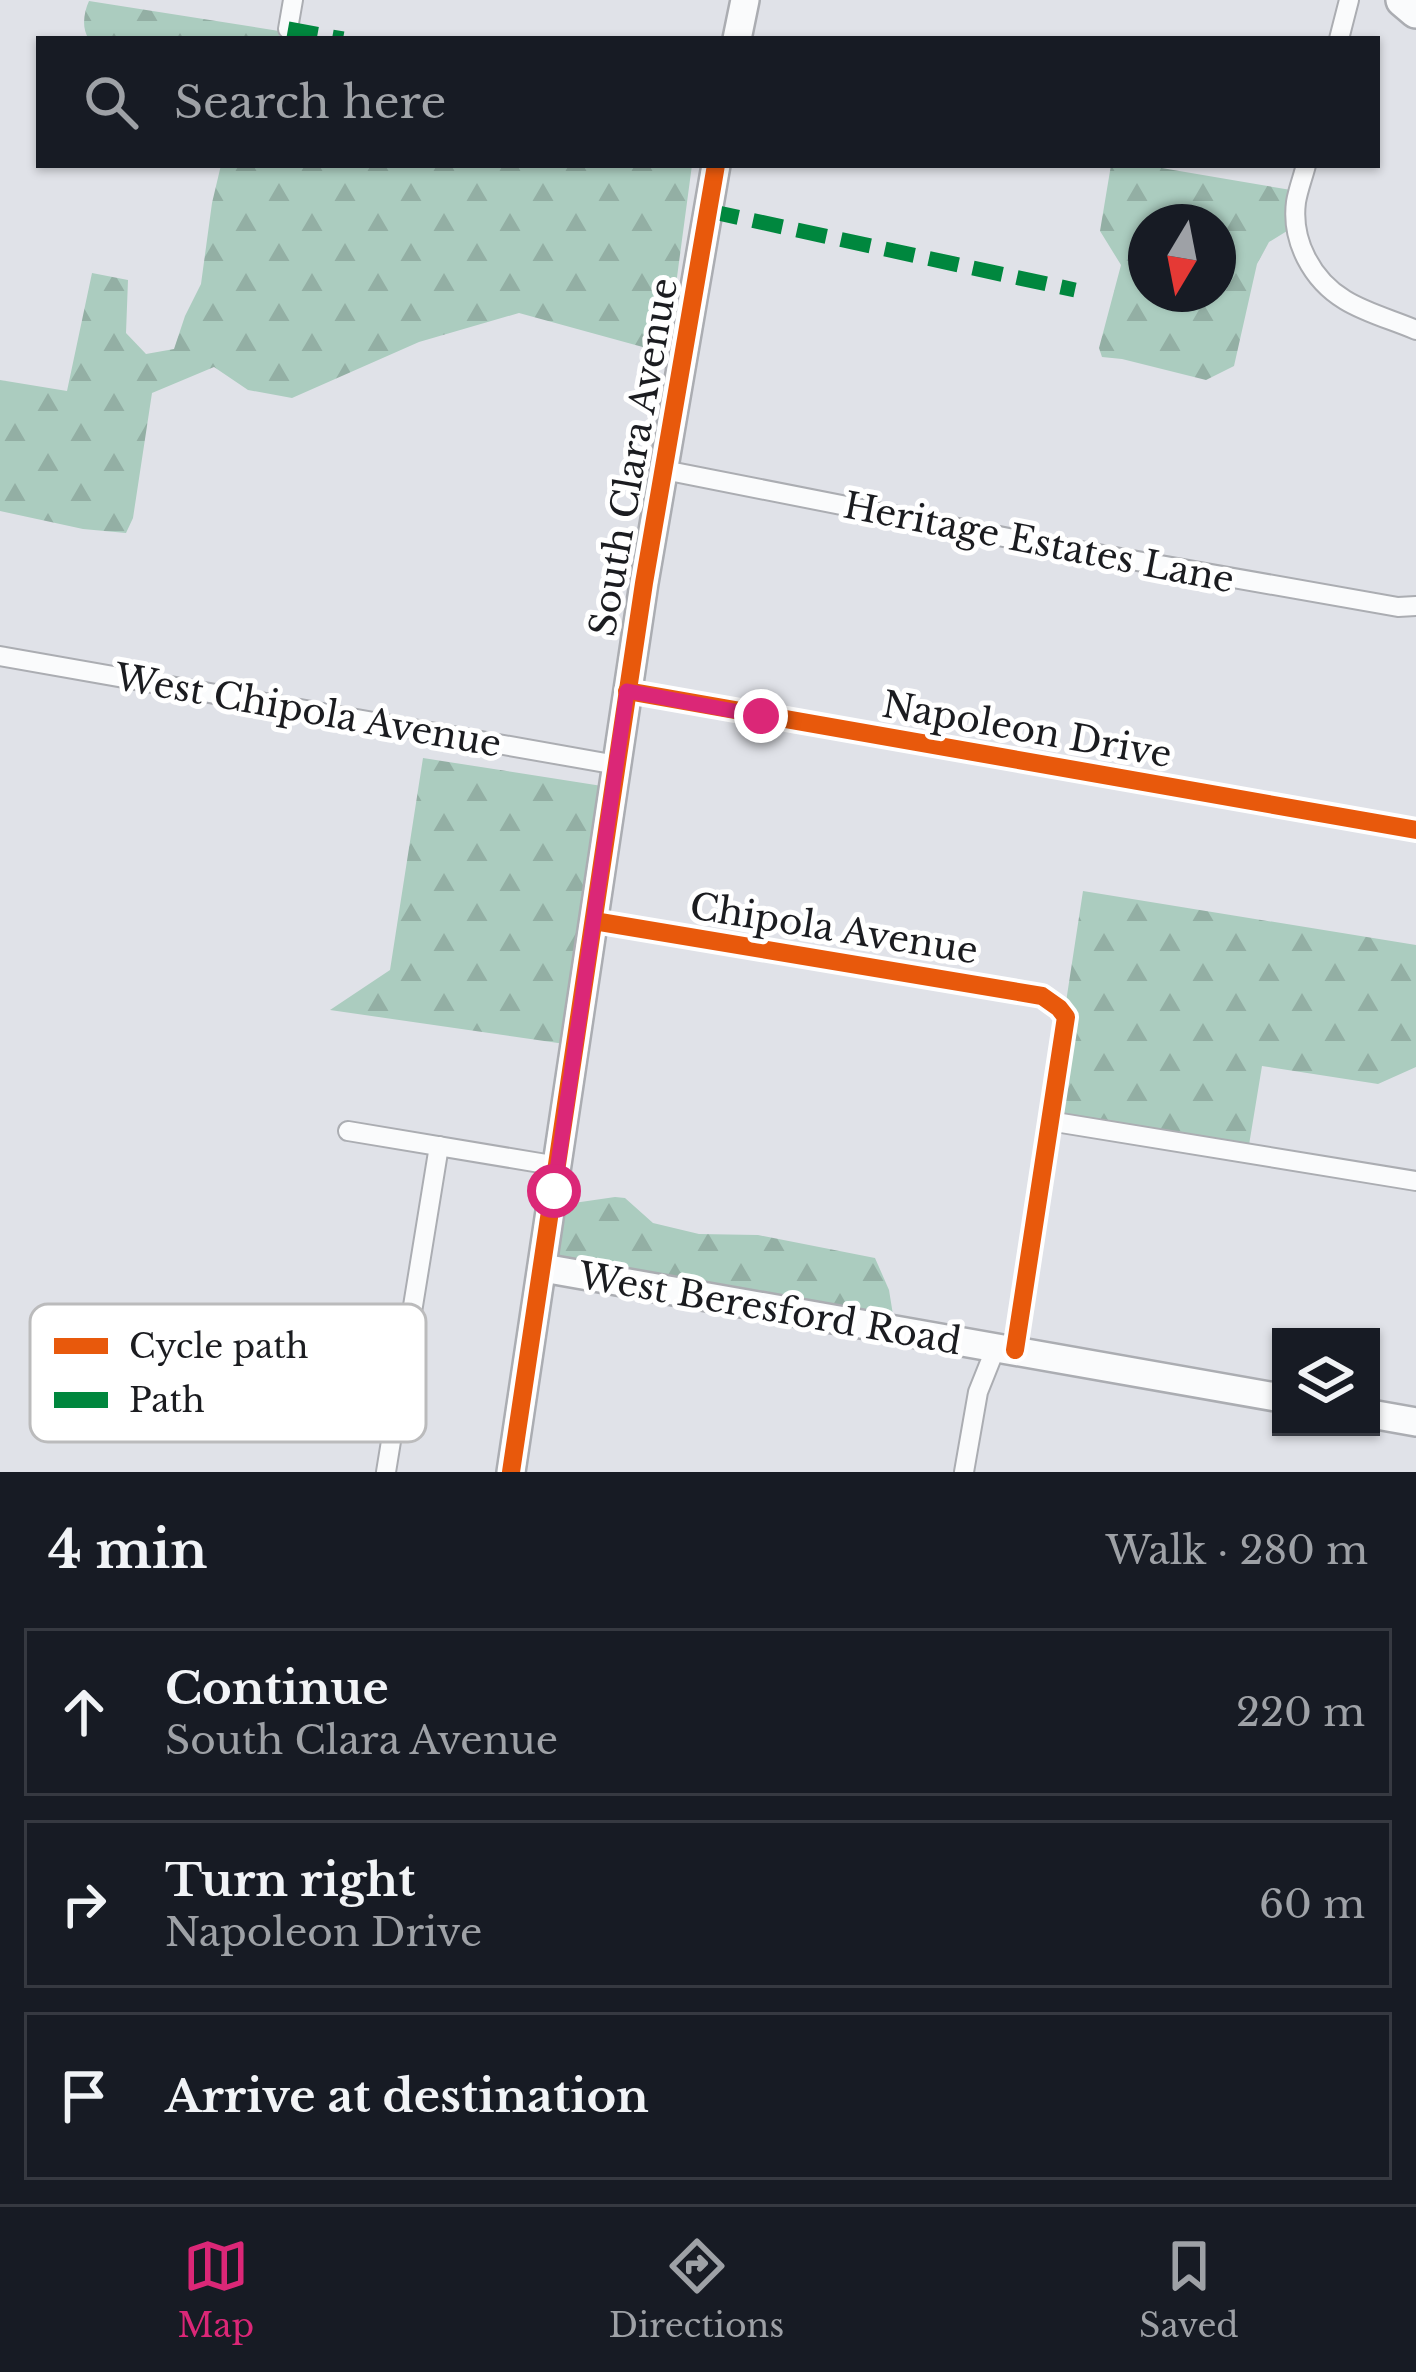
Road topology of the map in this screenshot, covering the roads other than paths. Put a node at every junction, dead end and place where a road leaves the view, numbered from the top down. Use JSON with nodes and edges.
{"nodes":[{"id":1,"x":293,"y":0,"type":"edge"},
{"id":2,"x":745,"y":0,"type":"edge"},
{"id":3,"x":1349,"y":0,"type":"edge"},
{"id":4,"x":1404,"y":0,"type":"edge"},
{"id":5,"x":1416,"y":11,"type":"edge"},
{"id":6,"x":288,"y":29,"type":"dead end"},
{"id":7,"x":738,"y":36,"type":"edge"},
{"id":8,"x":1340,"y":36,"type":"edge"},
{"id":9,"x":715,"y":168,"type":"edge"},
{"id":10,"x":1305,"y":168,"type":"edge"},
{"id":11,"x":1416,"y":330,"type":"edge"},
{"id":12,"x":664,"y":470,"type":"junction"},
{"id":13,"x":1416,"y":607,"type":"edge"},
{"id":14,"x":0,"y":656,"type":"edge"},
{"id":15,"x":627,"y":691,"type":"junction"},
{"id":16,"x":617,"y":765,"type":"junction"},
{"id":17,"x":1416,"y":830,"type":"edge"},
{"id":18,"x":594,"y":921,"type":"junction"},
{"id":19,"x":1049,"y":1121,"type":"junction"},
{"id":20,"x":348,"y":1131,"type":"dead end"},
{"id":21,"x":439,"y":1146,"type":"junction"},
{"id":22,"x":558,"y":1166,"type":"junction"},
{"id":23,"x":1416,"y":1181,"type":"edge"},
{"id":24,"x":543,"y":1268,"type":"junction"},
{"id":25,"x":413,"y":1304,"type":"edge"},
{"id":26,"x":1005,"y":1349,"type":"junction"},
{"id":27,"x":1272,"y":1396,"type":"edge"},
{"id":28,"x":1380,"y":1416,"type":"edge"},
{"id":29,"x":1416,"y":1422,"type":"edge"},
{"id":30,"x":391,"y":1442,"type":"edge"},
{"id":31,"x":386,"y":1472,"type":"edge"},
{"id":32,"x":511,"y":1472,"type":"edge"},
{"id":33,"x":964,"y":1472,"type":"edge"}],
"edges":[{"from":1,"to":6,"type":"street"},
{"from":2,"to":7,"type":"street"},
{"from":3,"to":8,"type":"street"},
{"from":4,"to":5,"type":"highway"},
{"from":9,"to":12,"type":"street","name":"South Clara Avenue"},
{"from":10,"to":11,"type":"street"},
{"from":12,"to":13,"type":"street","name":"Heritage Estates Lane"},
{"from":12,"to":15,"type":"street","name":"South Clara Avenue"},
{"from":14,"to":16,"type":"street","name":"West Chipola Avenue"},
{"from":15,"to":16,"type":"street","name":"South Clara Avenue"},
{"from":15,"to":17,"type":"street","name":"Napoleon Drive"},
{"from":16,"to":18,"type":"street","name":"South Clara Avenue"},
{"from":18,"to":19,"type":"street","name":"Chipola Avenue"},
{"from":18,"to":22,"type":"street","name":"South Clara Avenue"},
{"from":19,"to":23,"type":"street"},
{"from":19,"to":26,"type":"street"},
{"from":20,"to":21,"type":"street"},
{"from":21,"to":22,"type":"street"},
{"from":21,"to":25,"type":"street"},
{"from":22,"to":24,"type":"street","name":"South Clara Avenue"},
{"from":24,"to":26,"type":"street","name":"West Beresford Road"},
{"from":24,"to":32,"type":"street","name":"South Clara Avenue"},
{"from":26,"to":27,"type":"street","name":"West Beresford Road"},
{"from":26,"to":33,"type":"street"},
{"from":28,"to":29,"type":"street"},
{"from":30,"to":31,"type":"street"}]}
